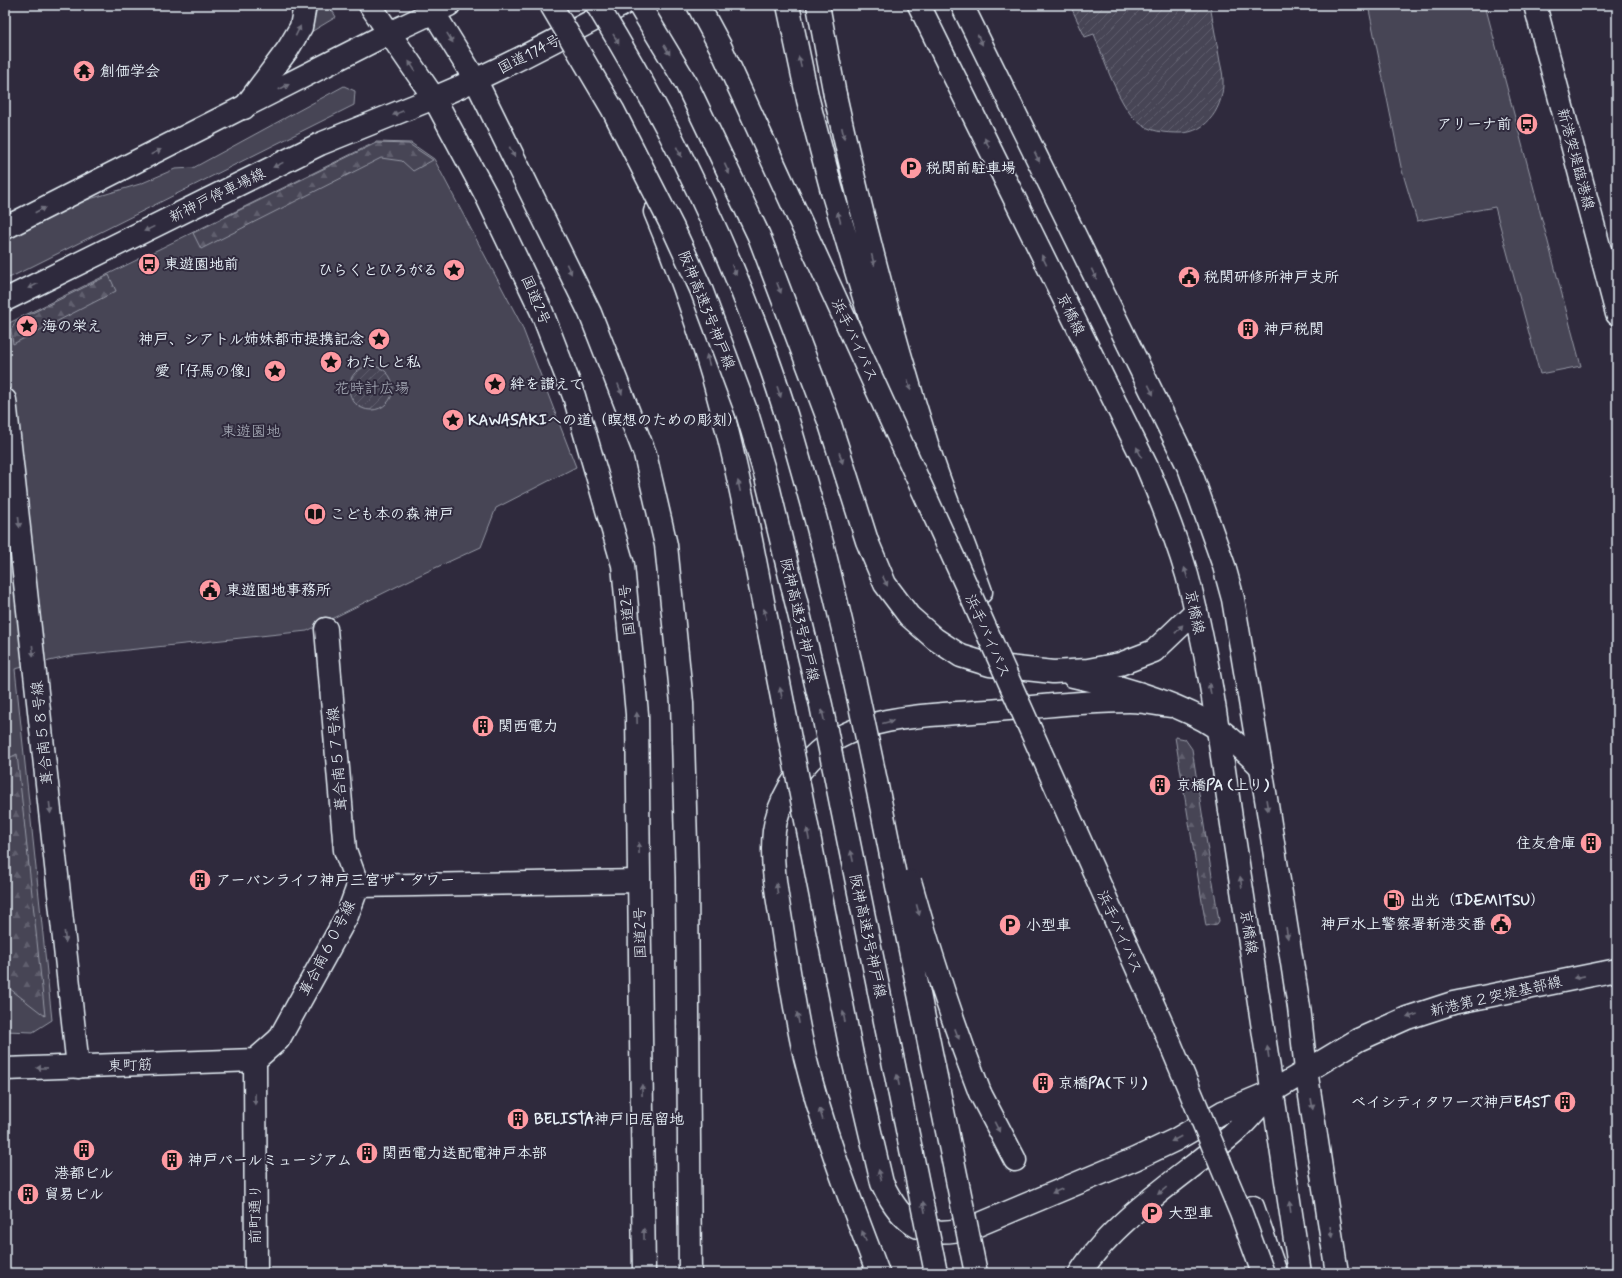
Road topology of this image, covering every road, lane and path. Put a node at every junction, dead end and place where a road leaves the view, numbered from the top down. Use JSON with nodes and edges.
{"nodes":[{"id":1,"x":305,"y":5,"type":"edge"},
{"id":2,"x":370,"y":5,"type":"edge"},
{"id":3,"x":551,"y":5,"type":"edge"},
{"id":4,"x":597,"y":5,"type":"edge"},
{"id":5,"x":622,"y":5,"type":"edge"},
{"id":6,"x":639,"y":5,"type":"edge"},
{"id":7,"x":698,"y":5,"type":"edge"},
{"id":8,"x":713,"y":5,"type":"edge"},
{"id":9,"x":788,"y":5,"type":"edge"},
{"id":10,"x":818,"y":5,"type":"edge"},
{"id":11,"x":919,"y":5,"type":"edge"},
{"id":12,"x":962,"y":5,"type":"edge"},
{"id":13,"x":1534,"y":5,"type":"edge"},
{"id":14,"x":438,"y":8,"type":"edge"},
{"id":15,"x":389,"y":33,"type":"junction"},
{"id":16,"x":476,"y":80,"type":"junction"},
{"id":17,"x":434,"y":98,"type":"junction"},
{"id":18,"x":244,"y":108,"type":"junction"},
{"id":19,"x":613,"y":110,"type":"junction"},
{"id":20,"x":5,"y":228,"type":"edge"},
{"id":21,"x":5,"y":300,"type":"edge"},
{"id":22,"x":1617,"y":314,"type":"edge"},
{"id":23,"x":5,"y":400,"type":"edge"},
{"id":24,"x":920,"y":482,"type":"junction"},
{"id":25,"x":981,"y":592,"type":"junction"},
{"id":26,"x":1196,"y":611,"type":"junction"},
{"id":27,"x":326,"y":629,"type":"dead end"},
{"id":28,"x":1154,"y":651,"type":"junction"},
{"id":29,"x":1053,"y":672,"type":"junction"},
{"id":30,"x":1106,"y":683,"type":"junction"},
{"id":31,"x":859,"y":697,"type":"junction"},
{"id":32,"x":1056,"y":705,"type":"junction"},
{"id":33,"x":1170,"y":706,"type":"junction"},
{"id":34,"x":1217,"y":728,"type":"junction"},
{"id":35,"x":1261,"y":767,"type":"junction"},
{"id":36,"x":639,"y":881,"type":"junction"},
{"id":37,"x":358,"y":886,"type":"junction"},
{"id":38,"x":1617,"y":970,"type":"edge"},
{"id":39,"x":255,"y":1060,"type":"junction"},
{"id":40,"x":78,"y":1067,"type":"junction"},
{"id":41,"x":5,"y":1068,"type":"edge"},
{"id":42,"x":1306,"y":1070,"type":"junction"},
{"id":43,"x":1274,"y":1091,"type":"junction"},
{"id":44,"x":1015,"y":1160,"type":"dead end"},
{"id":45,"x":256,"y":1273,"type":"edge"},
{"id":46,"x":644,"y":1273,"type":"edge"},
{"id":47,"x":690,"y":1273,"type":"edge"},
{"id":48,"x":878,"y":1273,"type":"edge"},
{"id":49,"x":936,"y":1273,"type":"edge"},
{"id":50,"x":976,"y":1273,"type":"edge"},
{"id":51,"x":1080,"y":1273,"type":"edge"},
{"id":52,"x":1263,"y":1273,"type":"edge"},
{"id":53,"x":1276,"y":1273,"type":"edge"},
{"id":54,"x":1300,"y":1273,"type":"edge"},
{"id":55,"x":1337,"y":1273,"type":"edge"}],
"edges":[{"from":18,"to":1,"type":"main road","one_way":true},
{"from":2,"to":15,"type":"main road","name":"国道2号"},
{"from":3,"to":19,"type":"main road","name":"阪神高速3号神戸線","bridge":true},
{"from":4,"to":31,"type":"main road","one_way":true,"bridge":true},
{"from":5,"to":16,"type":"main road","name":"国道174号"},
{"from":6,"to":29,"type":"main road","one_way":true},
{"from":7,"to":24,"type":"main road","name":"浜手バイパス","bridge":true},
{"from":8,"to":25,"type":"main road","name":"浜手バイパス"},
{"from":24,"to":9,"type":"main road","one_way":true,"bridge":true},
{"from":10,"to":25,"type":"main road","one_way":true},
{"from":26,"to":11,"type":"main road","name":"京橋線","one_way":true},
{"from":12,"to":35,"type":"main road","one_way":true},
{"from":13,"to":22,"type":"main road","name":"新港突堤臨港線"},
{"from":14,"to":15,"type":"main road"},
{"from":14,"to":16,"type":"main road","one_way":true},
{"from":17,"to":15,"type":"main road","name":"国道2号","one_way":true},
{"from":18,"to":15,"type":"main road","one_way":true},
{"from":16,"to":17,"type":"main road","name":"国道174号"},
{"from":16,"to":47,"type":"main road","one_way":true},
{"from":17,"to":21,"type":"main road","name":"新神戸停車場線","one_way":true},
{"from":36,"to":17,"type":"main road","name":"国道2号","one_way":true},
{"from":20,"to":18,"type":"main road","one_way":true},
{"from":43,"to":19,"type":"main road","one_way":true,"bridge":true},
{"from":49,"to":19,"type":"main road","name":"阪神高速3号神戸線","one_way":true,"bridge":true},
{"from":23,"to":40,"type":"main road","name":"葺合南５８号線","one_way":true},
{"from":24,"to":52,"type":"main road","name":"浜手バイパス","bridge":true},
{"from":25,"to":53,"type":"main road","name":"浜手バイパス"},
{"from":28,"to":26,"type":"main road","one_way":true},
{"from":34,"to":26,"type":"main road","name":"京橋線","one_way":true},
{"from":27,"to":37,"type":"main road","name":"葺合南５７号線"},
{"from":28,"to":29,"type":"main road"},
{"from":28,"to":30,"type":"main road"},
{"from":29,"to":30,"type":"main road"},
{"from":30,"to":32,"type":"main road"},
{"from":30,"to":33,"type":"main road"},
{"from":31,"to":44,"type":"main road","one_way":true,"bridge":true},
{"from":31,"to":50,"type":"main road","bridge":true},
{"from":32,"to":33,"type":"main road"},
{"from":48,"to":32,"type":"main road","one_way":true},
{"from":33,"to":34,"type":"main road"},
{"from":34,"to":35,"type":"main road"},
{"from":43,"to":34,"type":"main road","name":"京橋線","one_way":true},
{"from":35,"to":42,"type":"main road","one_way":true},
{"from":36,"to":37,"type":"main road","name":"葺合南６０号線"},
{"from":46,"to":36,"type":"main road","name":"国道2号","one_way":true},
{"from":37,"to":39,"type":"main road","name":"葺合南６０号線"},
{"from":38,"to":42,"type":"main road","name":"新港第２突堤基部線","one_way":true},
{"from":39,"to":40,"type":"main road","name":"東町筋"},
{"from":39,"to":45,"type":"main road","name":"前町通り","one_way":true},
{"from":40,"to":41,"type":"main road","name":"東町筋","one_way":true},
{"from":42,"to":43,"type":"main road","name":"新港第２突堤基部線"},
{"from":42,"to":55,"type":"main road","one_way":true},
{"from":43,"to":51,"type":"main road","one_way":true},
{"from":54,"to":43,"type":"main road","name":"京橋線","one_way":true}]}
